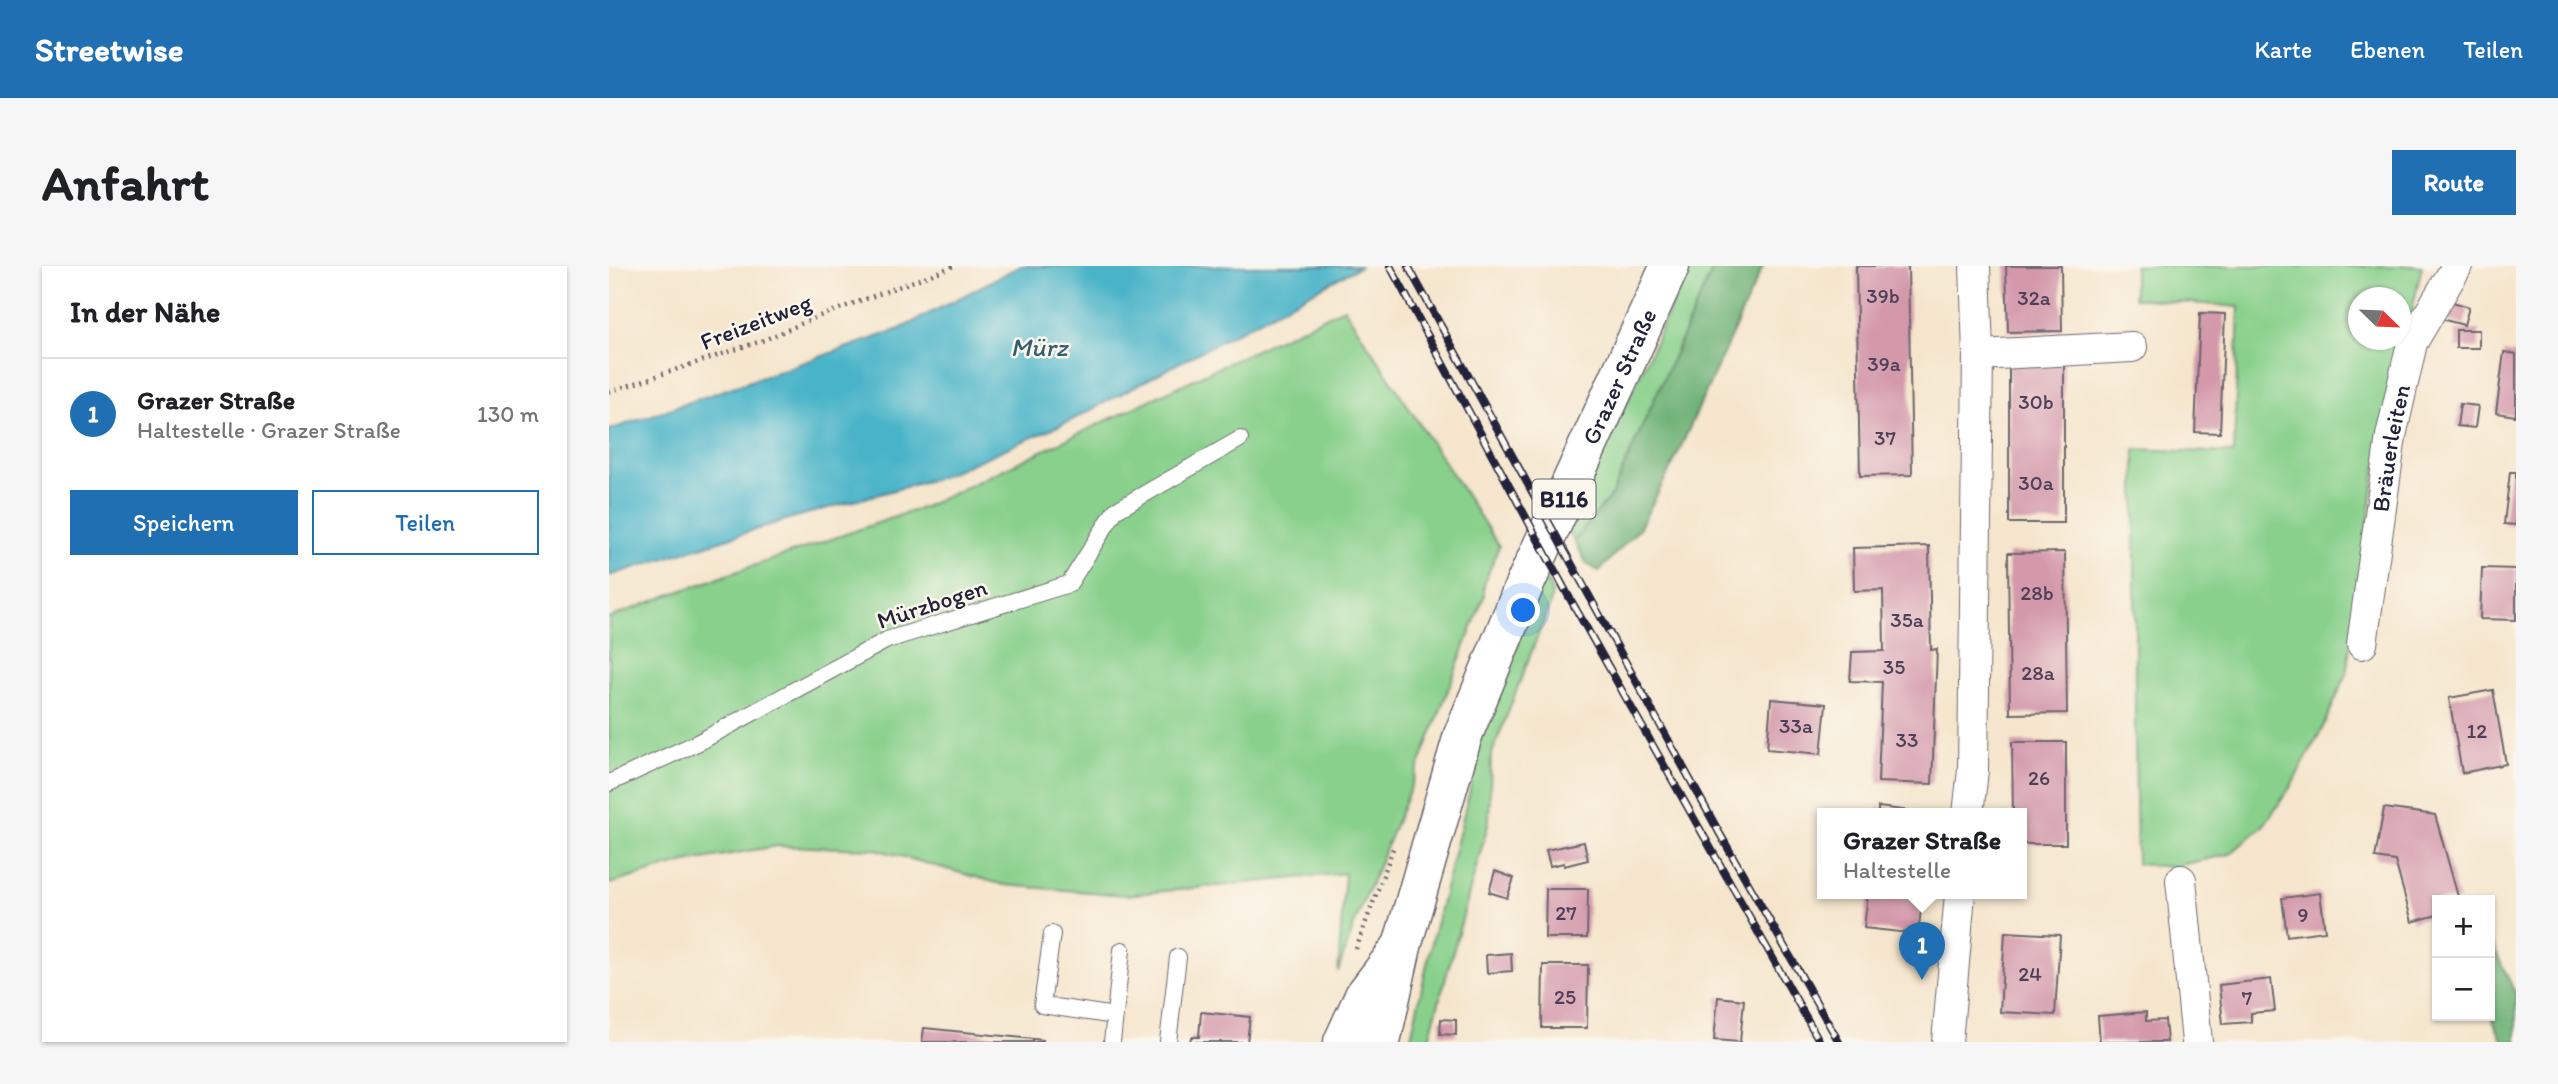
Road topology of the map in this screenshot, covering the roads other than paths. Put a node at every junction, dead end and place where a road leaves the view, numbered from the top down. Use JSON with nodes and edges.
{"nodes":[{"id":1,"x":1670,"y":266,"type":"edge"},
{"id":2,"x":1975,"y":266,"type":"edge"},
{"id":3,"x":2457,"y":266,"type":"edge"},
{"id":4,"x":2132,"y":347,"type":"dead end"},
{"id":5,"x":1978,"y":355,"type":"junction"},
{"id":6,"x":1240,"y":439,"type":"dead end"},
{"id":7,"x":2362,"y":644,"type":"dead end"},
{"id":8,"x":609,"y":783,"type":"edge"},
{"id":9,"x":1969,"y":808,"type":"edge"},
{"id":10,"x":2181,"y":880,"type":"dead end"},
{"id":11,"x":1960,"y":899,"type":"edge"},
{"id":12,"x":1052,"y":934,"type":"dead end"},
{"id":13,"x":1402,"y":946,"type":"junction"},
{"id":14,"x":1122,"y":950,"type":"dead end"},
{"id":15,"x":1178,"y":957,"type":"dead end"},
{"id":16,"x":1115,"y":1016,"type":"junction"},
{"id":17,"x":1112,"y":1042,"type":"edge"},
{"id":18,"x":1168,"y":1042,"type":"edge"},
{"id":19,"x":1343,"y":1042,"type":"edge"},
{"id":20,"x":1381,"y":1042,"type":"edge"},
{"id":21,"x":1947,"y":1042,"type":"edge"},
{"id":22,"x":2197,"y":1042,"type":"edge"}],
"edges":[{"from":1,"to":13,"type":"main road","name":"Grazer Straße","number":"B116"},
{"from":2,"to":5,"type":"street"},
{"from":3,"to":7,"type":"street","name":"Bräuerleiten"},
{"from":4,"to":5,"type":"street"},
{"from":5,"to":9,"type":"street"},
{"from":6,"to":8,"type":"lane","name":"Mürzbogen"},
{"from":10,"to":22,"type":"street"},
{"from":11,"to":21,"type":"street"},
{"from":12,"to":16,"type":"lane"},
{"from":13,"to":19,"type":"main road"},
{"from":13,"to":20,"type":"main road","name":"Grazer Straße","number":"B116"},
{"from":14,"to":16,"type":"lane"},
{"from":15,"to":18,"type":"lane"},
{"from":16,"to":17,"type":"lane"}]}
